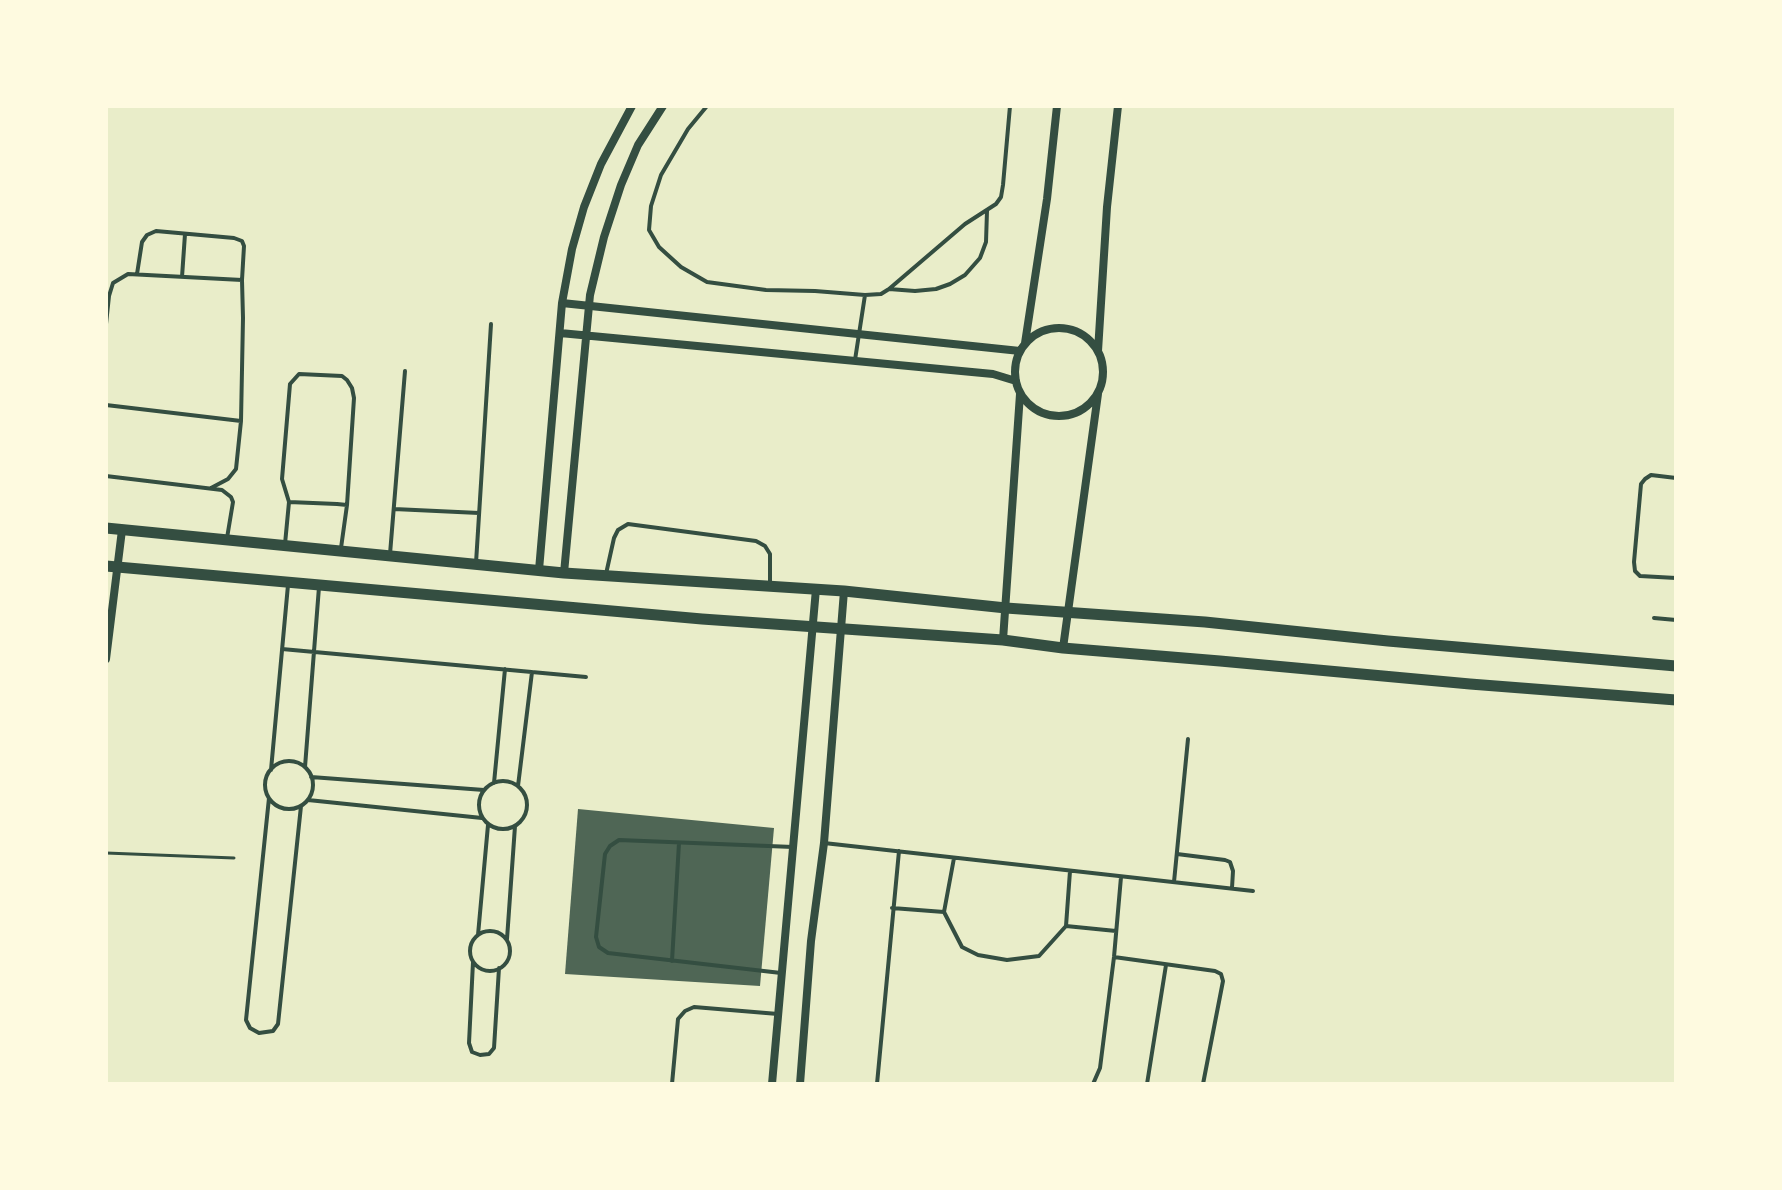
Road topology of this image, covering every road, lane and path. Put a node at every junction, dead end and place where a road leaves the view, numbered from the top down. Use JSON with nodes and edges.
{"nodes":[{"id":1,"x":632,"y":106,"type":"edge"},
{"id":2,"x":663,"y":106,"type":"edge"},
{"id":3,"x":707,"y":106,"type":"edge"},
{"id":4,"x":1010,"y":106,"type":"edge"},
{"id":5,"x":1057,"y":106,"type":"edge"},
{"id":6,"x":1118,"y":106,"type":"edge"},
{"id":7,"x":987,"y":210,"type":"junction"},
{"id":8,"x":185,"y":234,"type":"junction"},
{"id":9,"x":137,"y":274,"type":"junction"},
{"id":10,"x":182,"y":277,"type":"junction"},
{"id":11,"x":242,"y":280,"type":"junction"},
{"id":12,"x":889,"y":289,"type":"junction"},
{"id":13,"x":865,"y":295,"type":"junction"},
{"id":14,"x":562,"y":303,"type":"junction"},
{"id":15,"x":589,"y":307,"type":"junction"},
{"id":16,"x":106,"y":324,"type":"edge"},
{"id":17,"x":491,"y":324,"type":"dead end"},
{"id":18,"x":560,"y":333,"type":"junction"},
{"id":19,"x":859,"y":335,"type":"junction"},
{"id":20,"x":586,"y":336,"type":"junction"},
{"id":21,"x":1023,"y":348,"type":"junction"},
{"id":22,"x":1098,"y":351,"type":"junction"},
{"id":23,"x":855,"y":361,"type":"junction"},
{"id":24,"x":405,"y":371,"type":"dead end"},
{"id":25,"x":1016,"y":381,"type":"junction"},
{"id":26,"x":1020,"y":393,"type":"junction"},
{"id":27,"x":1098,"y":393,"type":"junction"},
{"id":28,"x":106,"y":405,"type":"edge"},
{"id":29,"x":241,"y":421,"type":"junction"},
{"id":30,"x":106,"y":476,"type":"edge"},
{"id":31,"x":1676,"y":478,"type":"edge"},
{"id":32,"x":211,"y":488,"type":"junction"},
{"id":33,"x":289,"y":502,"type":"junction"},
{"id":34,"x":347,"y":505,"type":"junction"},
{"id":35,"x":394,"y":509,"type":"junction"},
{"id":36,"x":479,"y":513,"type":"junction"},
{"id":37,"x":106,"y":528,"type":"edge"},
{"id":38,"x":122,"y":530,"type":"junction"},
{"id":39,"x":227,"y":540,"type":"junction"},
{"id":40,"x":285,"y":546,"type":"junction"},
{"id":41,"x":341,"y":552,"type":"junction"},
{"id":42,"x":390,"y":556,"type":"junction"},
{"id":43,"x":476,"y":565,"type":"junction"},
{"id":44,"x":112,"y":566,"type":"edge"},
{"id":45,"x":539,"y":570,"type":"junction"},
{"id":46,"x":564,"y":573,"type":"junction"},
{"id":47,"x":605,"y":576,"type":"junction"},
{"id":48,"x":1676,"y":578,"type":"edge"},
{"id":49,"x":288,"y":582,"type":"junction"},
{"id":50,"x":319,"y":585,"type":"junction"},
{"id":51,"x":771,"y":586,"type":"junction"},
{"id":52,"x":816,"y":589,"type":"junction"},
{"id":53,"x":844,"y":591,"type":"junction"},
{"id":54,"x":1006,"y":608,"type":"junction"},
{"id":55,"x":1068,"y":612,"type":"junction"},
{"id":56,"x":1654,"y":618,"type":"dead end"},
{"id":57,"x":1676,"y":620,"type":"edge"},
{"id":58,"x":814,"y":626,"type":"junction"},
{"id":59,"x":840,"y":628,"type":"junction"},
{"id":60,"x":1003,"y":640,"type":"junction"},
{"id":61,"x":1063,"y":648,"type":"junction"},
{"id":62,"x":282,"y":649,"type":"junction"},
{"id":63,"x":314,"y":651,"type":"junction"},
{"id":64,"x":106,"y":659,"type":"edge"},
{"id":65,"x":1676,"y":666,"type":"edge"},
{"id":66,"x":505,"y":669,"type":"junction"},
{"id":67,"x":532,"y":672,"type":"junction"},
{"id":68,"x":586,"y":677,"type":"dead end"},
{"id":69,"x":1676,"y":700,"type":"edge"},
{"id":70,"x":1188,"y":739,"type":"dead end"},
{"id":71,"x":305,"y":767,"type":"junction"},
{"id":72,"x":271,"y":770,"type":"junction"},
{"id":73,"x":311,"y":777,"type":"junction"},
{"id":74,"x":494,"y":783,"type":"junction"},
{"id":75,"x":518,"y":786,"type":"junction"},
{"id":76,"x":484,"y":790,"type":"junction"},
{"id":77,"x":269,"y":798,"type":"junction"},
{"id":78,"x":308,"y":800,"type":"junction"},
{"id":79,"x":301,"y":806,"type":"junction"},
{"id":80,"x":482,"y":818,"type":"junction"},
{"id":81,"x":488,"y":825,"type":"junction"},
{"id":82,"x":515,"y":826,"type":"junction"},
{"id":83,"x":679,"y":843,"type":"junction"},
{"id":84,"x":824,"y":843,"type":"junction"},
{"id":85,"x":793,"y":847,"type":"junction"},
{"id":86,"x":899,"y":851,"type":"junction"},
{"id":87,"x":106,"y":853,"type":"edge"},
{"id":88,"x":1177,"y":854,"type":"junction"},
{"id":89,"x":234,"y":858,"type":"dead end"},
{"id":90,"x":954,"y":858,"type":"junction"},
{"id":91,"x":1070,"y":871,"type":"junction"},
{"id":92,"x":1121,"y":876,"type":"junction"},
{"id":93,"x":1174,"y":882,"type":"junction"},
{"id":94,"x":1232,"y":889,"type":"junction"},
{"id":95,"x":1253,"y":891,"type":"dead end"},
{"id":96,"x":892,"y":908,"type":"junction"},
{"id":97,"x":944,"y":912,"type":"junction"},
{"id":98,"x":1066,"y":926,"type":"junction"},
{"id":99,"x":1116,"y":931,"type":"junction"},
{"id":100,"x":478,"y":935,"type":"junction"},
{"id":101,"x":507,"y":942,"type":"junction"},
{"id":102,"x":1114,"y":957,"type":"junction"},
{"id":103,"x":672,"y":961,"type":"junction"},
{"id":104,"x":473,"y":962,"type":"junction"},
{"id":105,"x":1166,"y":965,"type":"junction"},
{"id":106,"x":499,"y":968,"type":"junction"},
{"id":107,"x":781,"y":973,"type":"junction"},
{"id":108,"x":778,"y":1014,"type":"junction"},
{"id":109,"x":672,"y":1084,"type":"edge"},
{"id":110,"x":772,"y":1084,"type":"edge"},
{"id":111,"x":800,"y":1084,"type":"edge"},
{"id":112,"x":877,"y":1084,"type":"edge"},
{"id":113,"x":1093,"y":1084,"type":"edge"},
{"id":114,"x":1147,"y":1084,"type":"edge"},
{"id":115,"x":1203,"y":1084,"type":"edge"}],
"edges":[{"from":1,"to":14,"type":"street"},
{"from":2,"to":15,"type":"street"},
{"from":3,"to":13,"type":"lane"},
{"from":4,"to":7,"type":"lane"},
{"from":5,"to":21,"type":"street"},
{"from":6,"to":22,"type":"street"},
{"from":7,"to":12,"type":"lane"},
{"from":7,"to":12,"type":"lane"},
{"from":8,"to":9,"type":"lane"},
{"from":8,"to":10,"type":"lane"},
{"from":8,"to":11,"type":"lane"},
{"from":9,"to":10,"type":"lane"},
{"from":9,"to":16,"type":"lane"},
{"from":10,"to":11,"type":"lane"},
{"from":11,"to":29,"type":"lane"},
{"from":12,"to":13,"type":"lane"},
{"from":13,"to":19,"type":"lane"},
{"from":14,"to":15,"type":"street"},
{"from":14,"to":18,"type":"street"},
{"from":15,"to":19,"type":"street"},
{"from":15,"to":20,"type":"street"},
{"from":17,"to":36,"type":"lane"},
{"from":18,"to":20,"type":"street"},
{"from":18,"to":45,"type":"street"},
{"from":19,"to":21,"type":"street"},
{"from":19,"to":23,"type":"lane"},
{"from":20,"to":23,"type":"street"},
{"from":20,"to":46,"type":"street"},
{"from":21,"to":22,"type":"street"},
{"from":21,"to":25,"type":"street"},
{"from":22,"to":27,"type":"street"},
{"from":23,"to":25,"type":"street"},
{"from":24,"to":35,"type":"lane"},
{"from":25,"to":26,"type":"street"},
{"from":26,"to":27,"type":"street"},
{"from":26,"to":54,"type":"street"},
{"from":27,"to":55,"type":"street"},
{"from":28,"to":29,"type":"lane"},
{"from":29,"to":32,"type":"lane"},
{"from":30,"to":32,"type":"lane"},
{"from":31,"to":48,"type":"lane"},
{"from":32,"to":39,"type":"lane"},
{"from":33,"to":34,"type":"lane"},
{"from":33,"to":34,"type":"lane"},
{"from":33,"to":40,"type":"lane"},
{"from":34,"to":41,"type":"lane"},
{"from":35,"to":36,"type":"lane"},
{"from":35,"to":42,"type":"lane"},
{"from":36,"to":43,"type":"lane"},
{"from":37,"to":38,"type":"main road"},
{"from":38,"to":39,"type":"main road"},
{"from":38,"to":44,"type":"street"},
{"from":39,"to":40,"type":"main road"},
{"from":40,"to":41,"type":"main road"},
{"from":41,"to":42,"type":"main road"},
{"from":42,"to":43,"type":"main road"},
{"from":43,"to":45,"type":"main road"},
{"from":44,"to":49,"type":"main road"},
{"from":44,"to":64,"type":"street"},
{"from":45,"to":46,"type":"main road"},
{"from":46,"to":47,"type":"main road"},
{"from":47,"to":51,"type":"main road"},
{"from":47,"to":51,"type":"lane"},
{"from":49,"to":50,"type":"main road"},
{"from":49,"to":62,"type":"lane"},
{"from":50,"to":58,"type":"main road"},
{"from":50,"to":63,"type":"lane"},
{"from":51,"to":52,"type":"main road"},
{"from":52,"to":53,"type":"main road"},
{"from":52,"to":58,"type":"street"},
{"from":53,"to":54,"type":"main road"},
{"from":53,"to":59,"type":"street"},
{"from":54,"to":55,"type":"main road"},
{"from":54,"to":60,"type":"street"},
{"from":55,"to":61,"type":"street"},
{"from":55,"to":65,"type":"main road"},
{"from":56,"to":57,"type":"lane"},
{"from":58,"to":59,"type":"main road"},
{"from":58,"to":85,"type":"street"},
{"from":59,"to":60,"type":"main road"},
{"from":59,"to":84,"type":"street"},
{"from":60,"to":61,"type":"main road"},
{"from":61,"to":69,"type":"main road"},
{"from":62,"to":63,"type":"lane"},
{"from":62,"to":72,"type":"lane"},
{"from":63,"to":66,"type":"lane"},
{"from":63,"to":71,"type":"lane"},
{"from":66,"to":67,"type":"lane"},
{"from":66,"to":74,"type":"lane"},
{"from":67,"to":68,"type":"lane"},
{"from":67,"to":75,"type":"lane"},
{"from":70,"to":88,"type":"lane"},
{"from":71,"to":72,"type":"lane"},
{"from":71,"to":73,"type":"lane"},
{"from":72,"to":77,"type":"lane"},
{"from":73,"to":76,"type":"lane"},
{"from":73,"to":78,"type":"lane"},
{"from":74,"to":75,"type":"lane"},
{"from":74,"to":76,"type":"lane"},
{"from":75,"to":82,"type":"lane"},
{"from":76,"to":80,"type":"lane"},
{"from":77,"to":79,"type":"lane"},
{"from":77,"to":79,"type":"lane"},
{"from":78,"to":79,"type":"lane"},
{"from":78,"to":80,"type":"lane"},
{"from":80,"to":81,"type":"lane"},
{"from":81,"to":82,"type":"lane"},
{"from":81,"to":100,"type":"lane"},
{"from":82,"to":101,"type":"lane"},
{"from":83,"to":85,"type":"lane"},
{"from":83,"to":103,"type":"lane"},
{"from":83,"to":103,"type":"lane"},
{"from":84,"to":86,"type":"lane"},
{"from":84,"to":111,"type":"street"},
{"from":85,"to":107,"type":"street"},
{"from":86,"to":90,"type":"lane"},
{"from":86,"to":96,"type":"lane"},
{"from":87,"to":89,"type":"path"},
{"from":88,"to":93,"type":"lane"},
{"from":88,"to":94,"type":"lane"},
{"from":90,"to":91,"type":"lane"},
{"from":90,"to":97,"type":"lane"},
{"from":91,"to":92,"type":"lane"},
{"from":91,"to":98,"type":"lane"},
{"from":92,"to":93,"type":"lane"},
{"from":92,"to":99,"type":"lane"},
{"from":93,"to":94,"type":"lane"},
{"from":94,"to":95,"type":"lane"},
{"from":96,"to":97,"type":"lane"},
{"from":96,"to":112,"type":"lane"},
{"from":97,"to":98,"type":"lane"},
{"from":98,"to":99,"type":"lane"},
{"from":99,"to":102,"type":"lane"},
{"from":100,"to":101,"type":"lane"},
{"from":100,"to":104,"type":"lane"},
{"from":101,"to":106,"type":"lane"},
{"from":102,"to":105,"type":"lane"},
{"from":102,"to":113,"type":"lane"},
{"from":103,"to":107,"type":"lane"},
{"from":104,"to":106,"type":"lane"},
{"from":104,"to":106,"type":"lane"},
{"from":105,"to":114,"type":"lane"},
{"from":105,"to":115,"type":"lane"},
{"from":107,"to":108,"type":"street"},
{"from":108,"to":109,"type":"lane"},
{"from":108,"to":110,"type":"street"}]}
